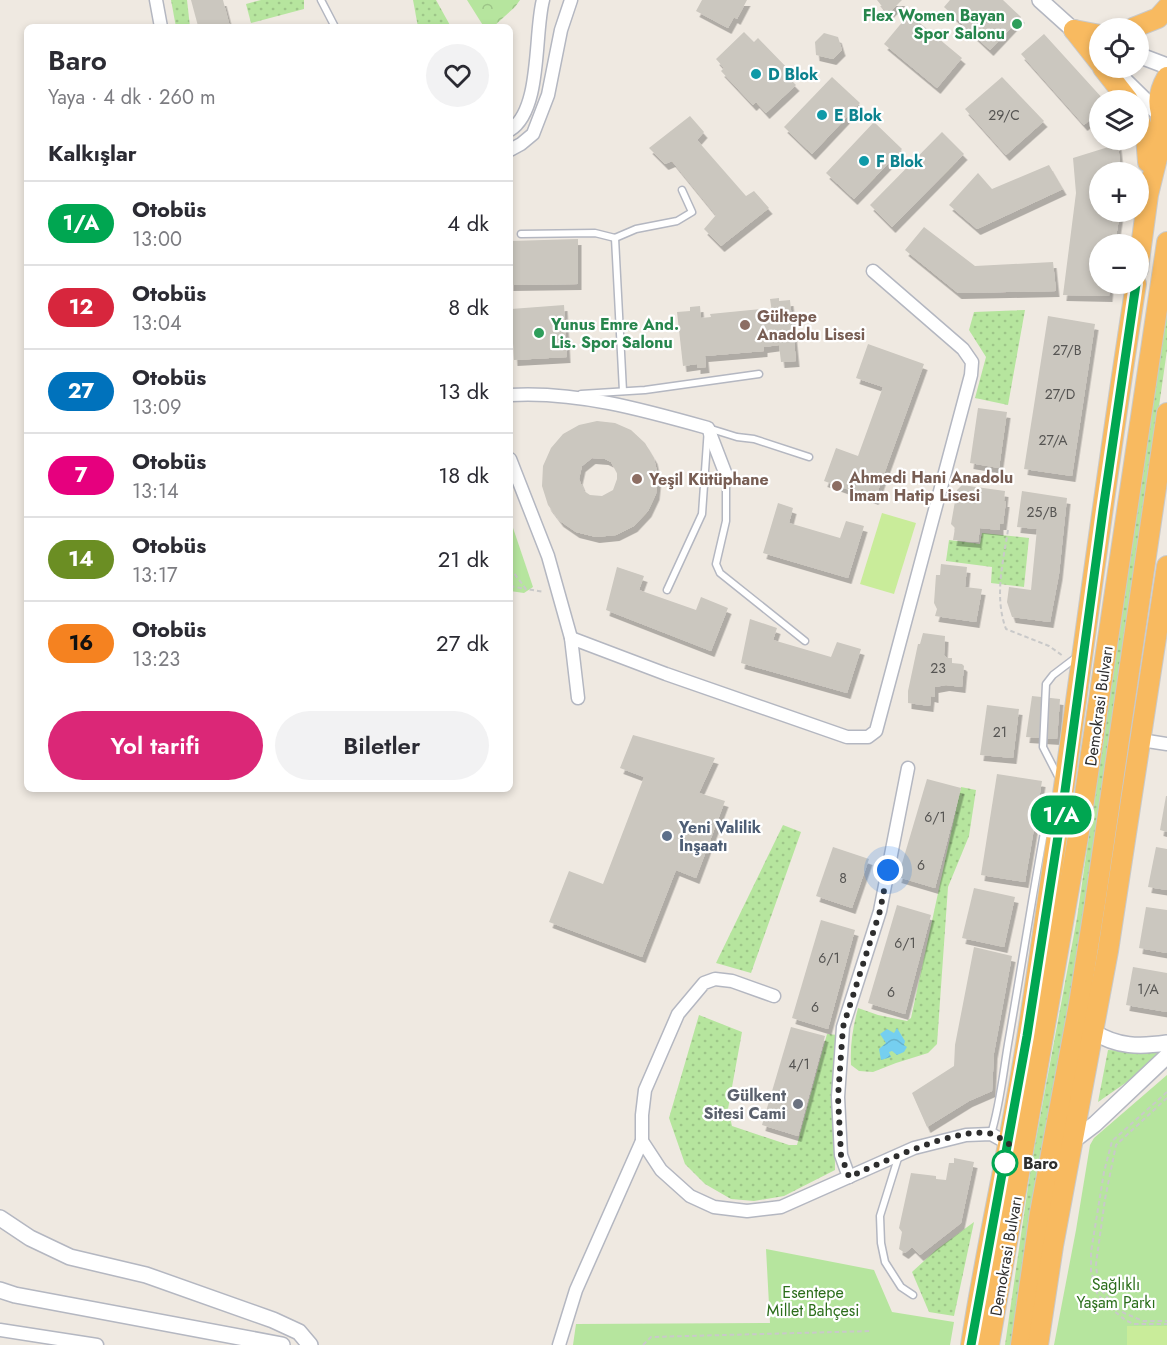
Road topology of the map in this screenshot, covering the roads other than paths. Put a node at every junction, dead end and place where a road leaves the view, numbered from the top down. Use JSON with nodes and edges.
{"nodes":[{"id":1,"x":156,"y":0,"type":"edge"},
{"id":2,"x":321,"y":0,"type":"edge"},
{"id":3,"x":543,"y":0,"type":"edge"},
{"id":4,"x":571,"y":0,"type":"edge"},
{"id":5,"x":1040,"y":0,"type":"edge"},
{"id":6,"x":1167,"y":8,"type":"edge"},
{"id":7,"x":1149,"y":22,"type":"edge"},
{"id":8,"x":161,"y":24,"type":"edge"},
{"id":9,"x":333,"y":24,"type":"edge"},
{"id":10,"x":1074,"y":30,"type":"junction"},
{"id":11,"x":1089,"y":33,"type":"edge"},
{"id":12,"x":1089,"y":36,"type":"edge"},
{"id":13,"x":1089,"y":44,"type":"edge"},
{"id":14,"x":1089,"y":49,"type":"edge"},
{"id":15,"x":1149,"y":59,"type":"edge"},
{"id":16,"x":1167,"y":66,"type":"edge"},
{"id":17,"x":1167,"y":77,"type":"edge"},
{"id":18,"x":1111,"y":78,"type":"edge"},
{"id":19,"x":1122,"y":78,"type":"edge"},
{"id":20,"x":1120,"y":90,"type":"edge"},
{"id":21,"x":1164,"y":121,"type":"edge"},
{"id":22,"x":513,"y":128,"type":"edge"},
{"id":23,"x":513,"y":148,"type":"edge"},
{"id":24,"x":1167,"y":170,"type":"edge"},
{"id":25,"x":682,"y":190,"type":"dead end"},
{"id":26,"x":1149,"y":191,"type":"edge"},
{"id":27,"x":1149,"y":193,"type":"edge"},
{"id":28,"x":521,"y":234,"type":"dead end"},
{"id":29,"x":615,"y":238,"type":"junction"},
{"id":30,"x":1167,"y":242,"type":"edge"},
{"id":31,"x":873,"y":271,"type":"dead end"},
{"id":32,"x":1134,"y":294,"type":"edge"},
{"id":33,"x":759,"y":375,"type":"dead end"},
{"id":34,"x":623,"y":390,"type":"junction"},
{"id":35,"x":535,"y":394,"type":"junction"},
{"id":36,"x":513,"y":395,"type":"edge"},
{"id":37,"x":1167,"y":413,"type":"edge"},
{"id":38,"x":708,"y":428,"type":"junction"},
{"id":39,"x":809,"y":457,"type":"dead end"},
{"id":40,"x":513,"y":467,"type":"edge"},
{"id":41,"x":726,"y":475,"type":"joint"},
{"id":42,"x":1167,"y":566,"type":"edge"},
{"id":43,"x":667,"y":590,"type":"dead end"},
{"id":44,"x":571,"y":638,"type":"junction"},
{"id":45,"x":805,"y":641,"type":"dead end"},
{"id":46,"x":1077,"y":656,"type":"junction"},
{"id":47,"x":578,"y":698,"type":"dead end"},
{"id":48,"x":1141,"y":740,"type":"junction"},
{"id":49,"x":1167,"y":744,"type":"edge"},
{"id":50,"x":908,"y":768,"type":"dead end"},
{"id":51,"x":1065,"y":791,"type":"junction"},
{"id":52,"x":774,"y":996,"type":"dead end"},
{"id":53,"x":1094,"y":1032,"type":"junction"},
{"id":54,"x":1167,"y":1043,"type":"edge"},
{"id":55,"x":1167,"y":1056,"type":"edge"},
{"id":56,"x":991,"y":1134,"type":"junction"},
{"id":57,"x":1074,"y":1140,"type":"junction"},
{"id":58,"x":642,"y":1142,"type":"junction"},
{"id":59,"x":1009,"y":1144,"type":"junction"},
{"id":60,"x":899,"y":1155,"type":"junction"},
{"id":61,"x":849,"y":1177,"type":"junction"},
{"id":62,"x":0,"y":1218,"type":"edge"},
{"id":63,"x":0,"y":1290,"type":"edge"},
{"id":64,"x":913,"y":1294,"type":"dead end"},
{"id":65,"x":0,"y":1330,"type":"edge"},
{"id":66,"x":97,"y":1345,"type":"edge"},
{"id":67,"x":282,"y":1345,"type":"edge"},
{"id":68,"x":310,"y":1345,"type":"edge"},
{"id":69,"x":559,"y":1345,"type":"edge"},
{"id":70,"x":970,"y":1345,"type":"edge"},
{"id":71,"x":989,"y":1345,"type":"edge"},
{"id":72,"x":1020,"y":1345,"type":"edge"},
{"id":73,"x":1038,"y":1345,"type":"edge"}],
"edges":[{"from":1,"to":8,"type":"street"},
{"from":2,"to":9,"type":"lane"},
{"from":3,"to":22,"type":"street"},
{"from":4,"to":23,"type":"street"},
{"from":5,"to":10,"type":"street"},
{"from":6,"to":7,"type":"highway"},
{"from":10,"to":11,"type":"highway"},
{"from":10,"to":12,"type":"street"},
{"from":10,"to":13,"type":"street"},
{"from":10,"to":14,"type":"highway"},
{"from":15,"to":16,"type":"street"},
{"from":17,"to":21,"type":"highway"},
{"from":18,"to":20,"type":"highway"},
{"from":19,"to":21,"type":"street"},
{"from":21,"to":26,"type":"highway"},
{"from":24,"to":27,"type":"highway"},
{"from":25,"to":29,"type":"lane"},
{"from":28,"to":29,"type":"lane"},
{"from":29,"to":34,"type":"lane"},
{"from":30,"to":71,"type":"highway","name":"Demokrasi Bulvarı"},
{"from":31,"to":44,"type":"street"},
{"from":32,"to":46,"type":"highway"},
{"from":33,"to":34,"type":"lane"},
{"from":34,"to":35,"type":"lane"},
{"from":35,"to":36,"type":"street"},
{"from":35,"to":38,"type":"street"},
{"from":37,"to":72,"type":"highway","name":"Demokrasi Bulvarı"},
{"from":38,"to":39,"type":"lane"},
{"from":38,"to":41,"type":"street"},
{"from":38,"to":43,"type":"lane"},
{"from":40,"to":44,"type":"street"},
{"from":41,"to":45,"type":"lane"},
{"from":42,"to":48,"type":"highway"},
{"from":44,"to":47,"type":"street"},
{"from":46,"to":51,"type":"highway"},
{"from":46,"to":51,"type":"lane"},
{"from":48,"to":49,"type":"street"},
{"from":48,"to":53,"type":"highway"},
{"from":50,"to":61,"type":"street"},
{"from":51,"to":56,"type":"lane"},
{"from":51,"to":59,"type":"highway"},
{"from":52,"to":58,"type":"street"},
{"from":53,"to":54,"type":"street"},
{"from":53,"to":57,"type":"highway"},
{"from":55,"to":57,"type":"street"},
{"from":56,"to":59,"type":"street"},
{"from":56,"to":60,"type":"street"},
{"from":57,"to":73,"type":"highway"},
{"from":58,"to":61,"type":"street"},
{"from":58,"to":69,"type":"street"},
{"from":59,"to":70,"type":"highway"},
{"from":60,"to":61,"type":"street"},
{"from":60,"to":64,"type":"lane"},
{"from":62,"to":68,"type":"street"},
{"from":63,"to":67,"type":"street"},
{"from":65,"to":66,"type":"street"}]}
